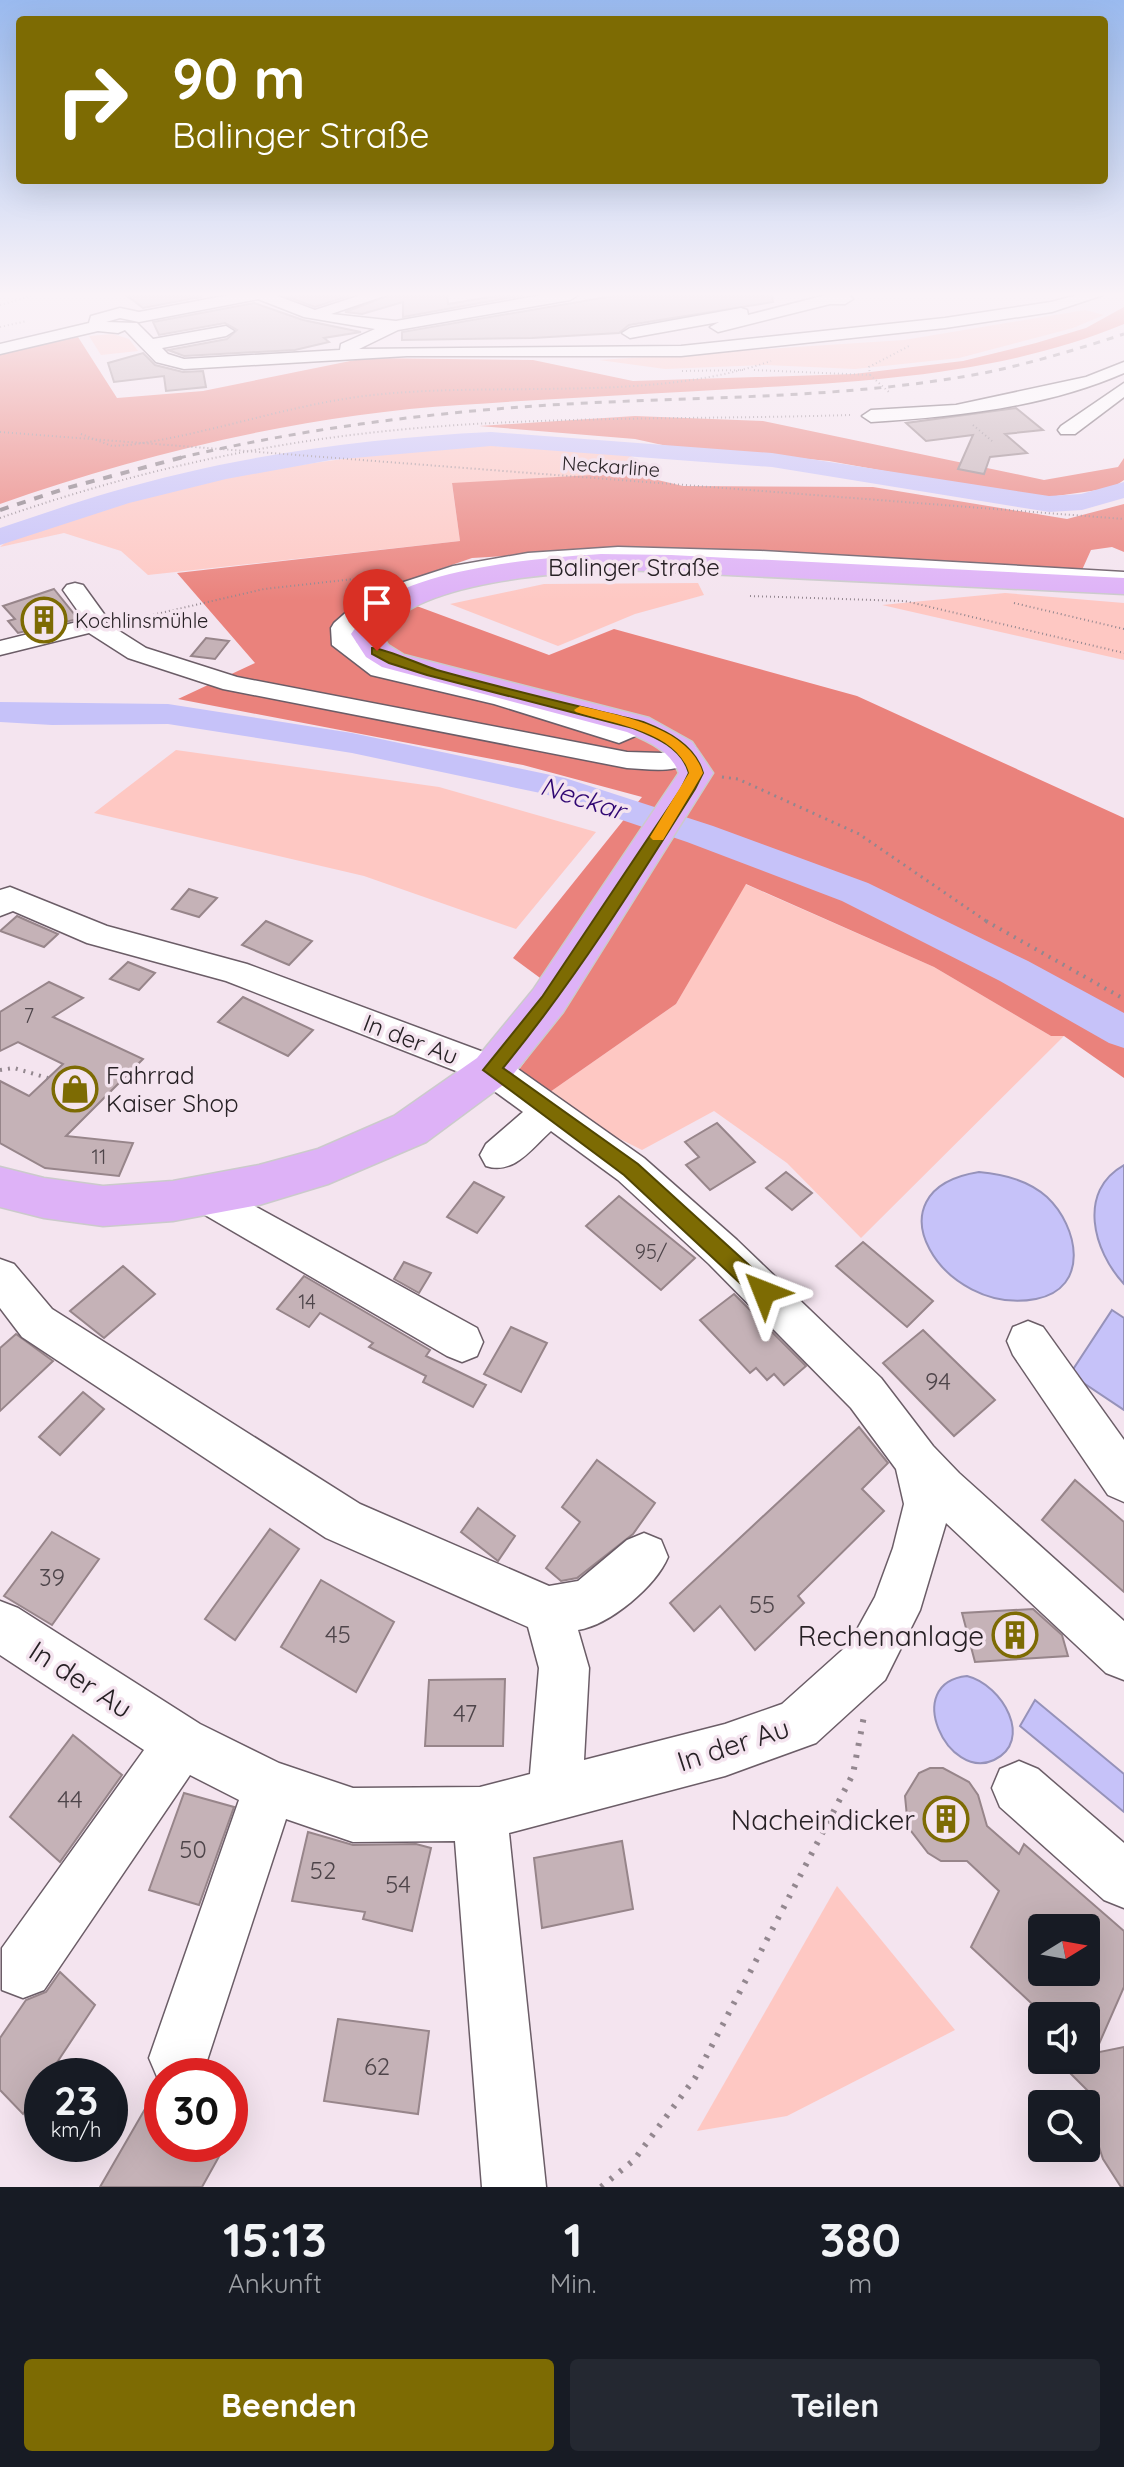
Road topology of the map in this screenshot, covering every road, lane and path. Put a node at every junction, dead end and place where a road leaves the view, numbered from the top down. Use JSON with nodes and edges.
{"nodes":[{"id":1,"x":360,"y":397,"type":"edge"},
{"id":2,"x":1019,"y":397,"type":"edge"},
{"id":3,"x":1092,"y":397,"type":"edge"},
{"id":4,"x":1110,"y":397,"type":"edge"},
{"id":5,"x":1066,"y":406,"type":"dead end"},
{"id":6,"x":871,"y":416,"type":"joint"},
{"id":7,"x":1068,"y":430,"type":"dead end"},
{"id":8,"x":0,"y":432,"type":"edge"},
{"id":9,"x":81,"y":434,"type":"dead end"},
{"id":10,"x":0,"y":518,"type":"edge"},
{"id":11,"x":1124,"y":519,"type":"edge"},
{"id":12,"x":383,"y":576,"type":"dead end"},
{"id":13,"x":1124,"y":579,"type":"edge"},
{"id":14,"x":1124,"y":586,"type":"edge"},
{"id":15,"x":75,"y":590,"type":"dead end"},
{"id":16,"x":750,"y":596,"type":"dead end"},
{"id":17,"x":1014,"y":603,"type":"dead end"},
{"id":18,"x":93,"y":625,"type":"junction"},
{"id":19,"x":1124,"y":629,"type":"edge"},
{"id":20,"x":0,"y":648,"type":"edge"},
{"id":21,"x":1124,"y":653,"type":"edge"},
{"id":22,"x":638,"y":725,"type":"junction"},
{"id":23,"x":689,"y":772,"type":"junction"},
{"id":24,"x":5,"y":901,"type":"edge"},
{"id":25,"x":1124,"y":999,"type":"edge"},
{"id":26,"x":0,"y":1070,"type":"edge"},
{"id":27,"x":492,"y":1070,"type":"junction"},
{"id":28,"x":48,"y":1078,"type":"dead end"},
{"id":29,"x":549,"y":1111,"type":"junction"},
{"id":30,"x":499,"y":1155,"type":"dead end"},
{"id":31,"x":0,"y":1187,"type":"edge"},
{"id":32,"x":207,"y":1196,"type":"junction"},
{"id":33,"x":0,"y":1277,"type":"edge"},
{"id":34,"x":1028,"y":1341,"type":"dead end"},
{"id":35,"x":462,"y":1342,"type":"dead end"},
{"id":36,"x":930,"y":1474,"type":"junction"},
{"id":37,"x":1124,"y":1479,"type":"edge"},
{"id":38,"x":644,"y":1557,"type":"dead end"},
{"id":39,"x":548,"y":1611,"type":"junction"},
{"id":40,"x":0,"y":1626,"type":"edge"},
{"id":41,"x":1124,"y":1655,"type":"edge"},
{"id":42,"x":867,"y":1662,"type":"junction"},
{"id":43,"x":181,"y":1743,"type":"junction"},
{"id":44,"x":270,"y":1787,"type":"junction"},
{"id":45,"x":1019,"y":1788,"type":"dead end"},
{"id":46,"x":555,"y":1795,"type":"junction"},
{"id":47,"x":480,"y":1814,"type":"junction"},
{"id":48,"x":1124,"y":1880,"type":"edge"},
{"id":49,"x":23,"y":1969,"type":"dead end"},
{"id":50,"x":179,"y":2058,"type":"dead end"},
{"id":51,"x":514,"y":2187,"type":"edge"},
{"id":52,"x":601,"y":2187,"type":"edge"}],
"edges":[{"from":1,"to":9,"type":"path"},
{"from":2,"to":6,"type":"street"},
{"from":3,"to":5,"type":"street"},
{"from":4,"to":7,"type":"street"},
{"from":6,"to":10,"type":"path"},
{"from":8,"to":11,"type":"path","name":"Neckarline","bridge":true},
{"from":12,"to":18,"type":"path"},
{"from":13,"to":22,"type":"street"},
{"from":14,"to":22,"type":"main road","name":"Balinger Straße"},
{"from":15,"to":18,"type":"street"},
{"from":16,"to":21,"type":"path"},
{"from":17,"to":19,"type":"path"},
{"from":18,"to":20,"type":"street"},
{"from":18,"to":23,"type":"street"},
{"from":22,"to":23,"type":"main road","name":"Balinger Straße"},
{"from":23,"to":25,"type":"path"},
{"from":23,"to":27,"type":"main road"},
{"from":24,"to":27,"type":"street","name":"In der Au"},
{"from":26,"to":28,"type":"path"},
{"from":27,"to":29,"type":"street","name":"In der Au"},
{"from":27,"to":32,"type":"main road"},
{"from":29,"to":30,"type":"street"},
{"from":29,"to":36,"type":"street","name":"In der Au"},
{"from":31,"to":32,"type":"main road"},
{"from":32,"to":35,"type":"street"},
{"from":33,"to":39,"type":"street"},
{"from":34,"to":37,"type":"street"},
{"from":36,"to":41,"type":"street"},
{"from":36,"to":42,"type":"street","name":"In der Au"},
{"from":38,"to":39,"type":"street"},
{"from":39,"to":46,"type":"street"},
{"from":40,"to":43,"type":"street","name":"In der Au"},
{"from":42,"to":46,"type":"street","name":"In der Au"},
{"from":42,"to":52,"type":"path"},
{"from":43,"to":44,"type":"street","name":"In der Au"},
{"from":43,"to":49,"type":"street"},
{"from":44,"to":47,"type":"street","name":"In der Au"},
{"from":44,"to":50,"type":"street"},
{"from":45,"to":48,"type":"street"},
{"from":46,"to":47,"type":"street","name":"In der Au"},
{"from":47,"to":51,"type":"street"}]}
